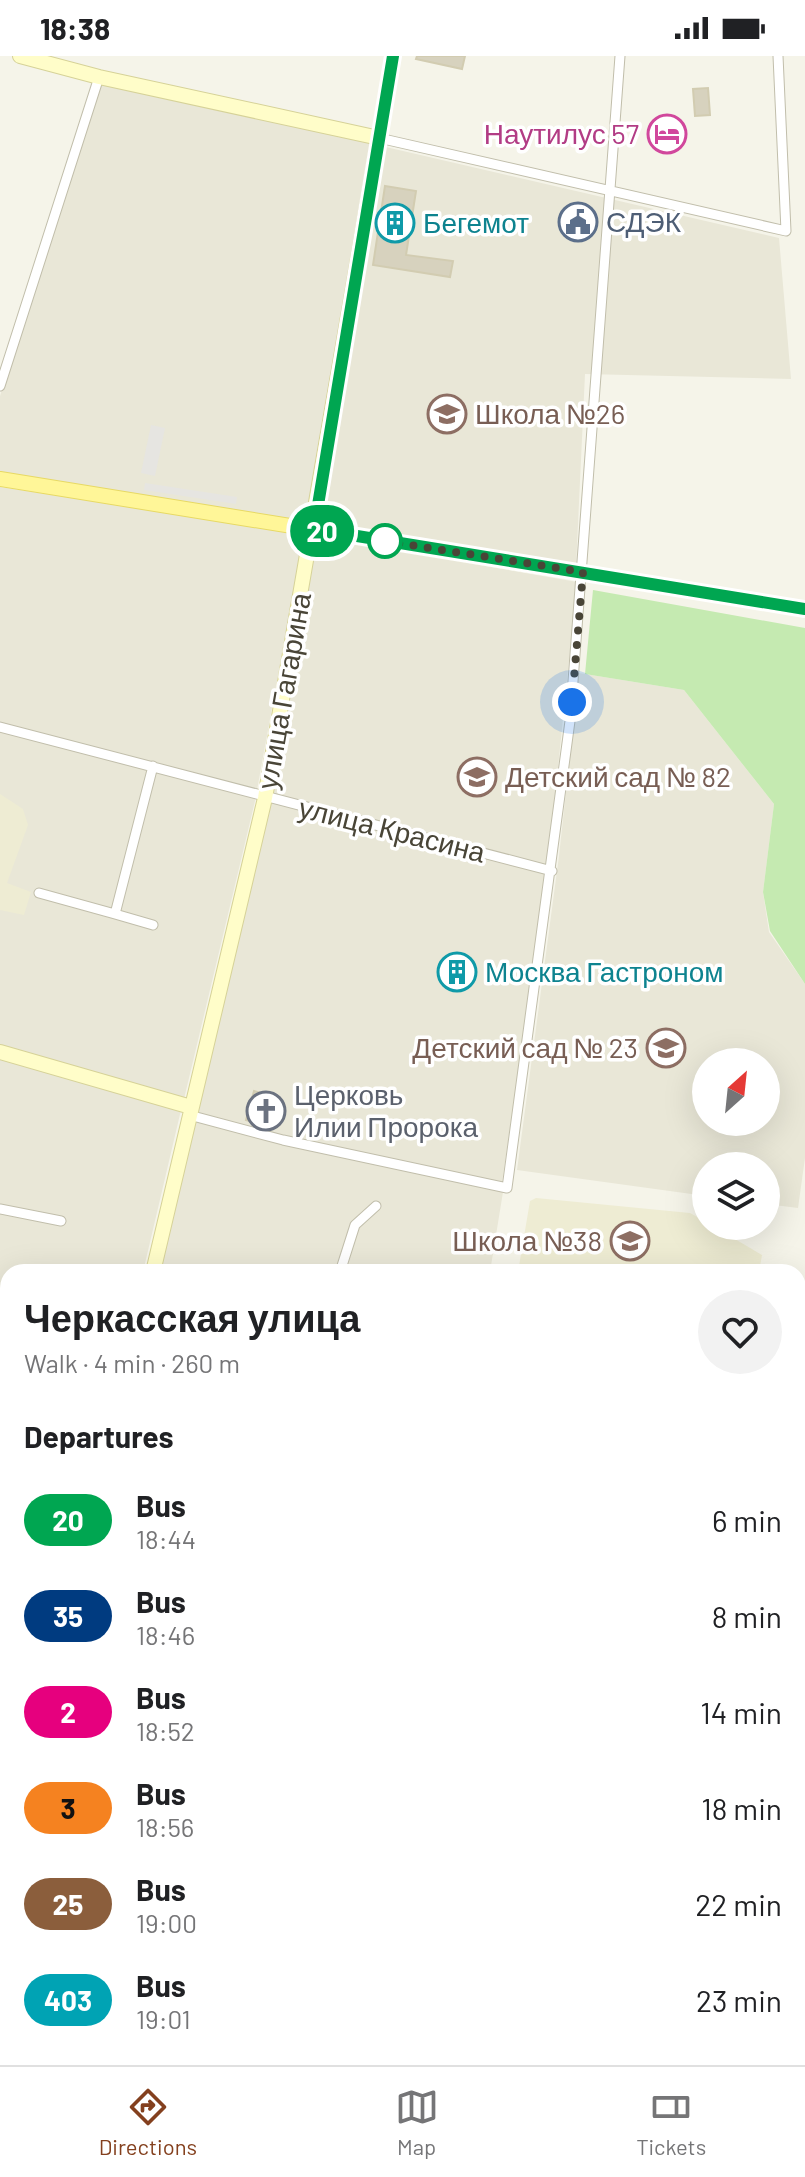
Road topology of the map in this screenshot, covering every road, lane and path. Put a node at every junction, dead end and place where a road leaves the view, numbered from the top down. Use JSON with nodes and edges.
{"nodes":[{"id":1,"x":20,"y":56,"type":"edge"},
{"id":2,"x":393,"y":56,"type":"edge"},
{"id":3,"x":620,"y":56,"type":"edge"},
{"id":4,"x":778,"y":56,"type":"edge"},
{"id":5,"x":99,"y":77,"type":"junction"},
{"id":6,"x":379,"y":138,"type":"junction"},
{"id":7,"x":610,"y":192,"type":"junction"},
{"id":8,"x":0,"y":386,"type":"edge"},
{"id":9,"x":0,"y":479,"type":"edge"},
{"id":10,"x":314,"y":529,"type":"junction"},
{"id":11,"x":583,"y":572,"type":"junction"},
{"id":12,"x":804,"y":608,"type":"edge"},
{"id":13,"x":0,"y":727,"type":"edge"},
{"id":14,"x":153,"y":766,"type":"junction"},
{"id":15,"x":265,"y":798,"type":"junction"},
{"id":16,"x":552,"y":871,"type":"junction"},
{"id":17,"x":39,"y":893,"type":"dead end"},
{"id":18,"x":115,"y":914,"type":"junction"},
{"id":19,"x":153,"y":925,"type":"dead end"},
{"id":20,"x":0,"y":1052,"type":"edge"},
{"id":21,"x":190,"y":1111,"type":"junction"},
{"id":22,"x":376,"y":1206,"type":"dead end"},
{"id":23,"x":0,"y":1209,"type":"edge"},
{"id":24,"x":61,"y":1221,"type":"dead end"},
{"id":25,"x":155,"y":1264,"type":"edge"},
{"id":26,"x":343,"y":1264,"type":"edge"}],
"edges":[{"from":1,"to":5,"type":"street"},
{"from":2,"to":6,"type":"street","name":"улица Гагарина"},
{"from":3,"to":7,"type":"street"},
{"from":4,"to":7,"type":"street"},
{"from":5,"to":6,"type":"street"},
{"from":5,"to":8,"type":"street"},
{"from":6,"to":7,"type":"street"},
{"from":6,"to":10,"type":"street","name":"улица Гагарина"},
{"from":7,"to":11,"type":"street"},
{"from":9,"to":10,"type":"main road"},
{"from":10,"to":11,"type":"main road"},
{"from":10,"to":15,"type":"street","name":"улица Гагарина"},
{"from":11,"to":12,"type":"main road"},
{"from":11,"to":16,"type":"street"},
{"from":13,"to":14,"type":"street","name":"улица Красина"},
{"from":14,"to":15,"type":"street","name":"улица Красина"},
{"from":14,"to":18,"type":"street"},
{"from":15,"to":16,"type":"street","name":"улица Красина"},
{"from":15,"to":21,"type":"street","name":"улица Гагарина"},
{"from":16,"to":21,"type":"street"},
{"from":17,"to":18,"type":"street"},
{"from":18,"to":19,"type":"street"},
{"from":20,"to":21,"type":"street"},
{"from":21,"to":25,"type":"street","name":"улица Гагарина"},
{"from":22,"to":26,"type":"street"},
{"from":23,"to":24,"type":"street"}]}
